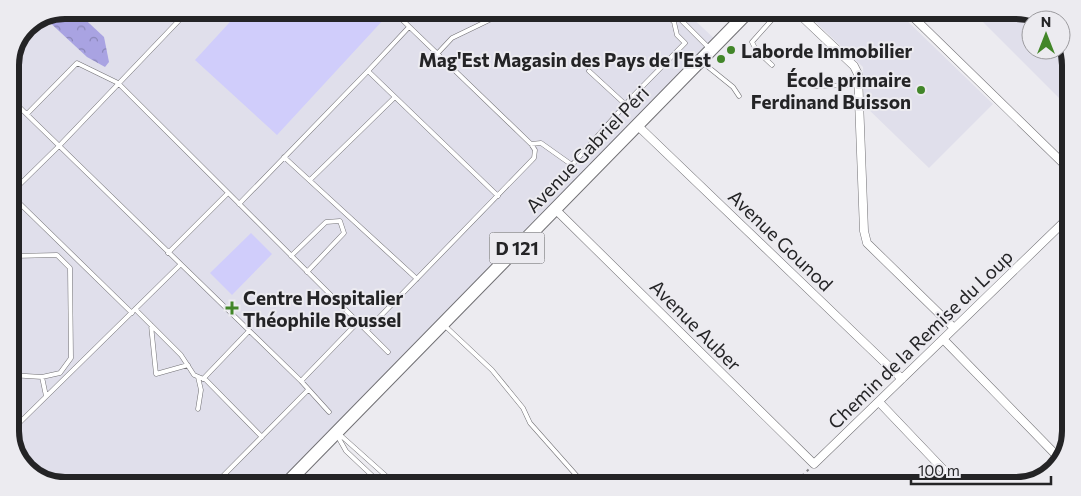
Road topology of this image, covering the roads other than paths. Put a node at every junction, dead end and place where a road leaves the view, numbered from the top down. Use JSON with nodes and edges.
{"nodes":[{"id":1,"x":179,"y":19,"type":"edge"},
{"id":2,"x":400,"y":19,"type":"edge"},
{"id":3,"x":491,"y":19,"type":"edge"},
{"id":4,"x":671,"y":19,"type":"edge"},
{"id":5,"x":680,"y":19,"type":"edge"},
{"id":6,"x":741,"y":19,"type":"edge"},
{"id":7,"x":773,"y":19,"type":"edge"},
{"id":8,"x":804,"y":19,"type":"edge"},
{"id":9,"x":915,"y":19,"type":"edge"},
{"id":10,"x":409,"y":27,"type":"junction"},
{"id":11,"x":711,"y":50,"type":"junction"},
{"id":12,"x":437,"y":54,"type":"junction"},
{"id":13,"x":700,"y":60,"type":"junction"},
{"id":14,"x":772,"y":66,"type":"dead end"},
{"id":15,"x":368,"y":71,"type":"junction"},
{"id":16,"x":589,"y":71,"type":"dead end"},
{"id":17,"x":118,"y":83,"type":"junction"},
{"id":18,"x":858,"y":85,"type":"junction"},
{"id":19,"x":814,"y":86,"type":"dead end"},
{"id":20,"x":739,"y":96,"type":"dead end"},
{"id":21,"x":395,"y":97,"type":"junction"},
{"id":22,"x":626,"y":104,"type":"junction"},
{"id":23,"x":19,"y":107,"type":"edge"},
{"id":24,"x":26,"y":114,"type":"junction"},
{"id":25,"x":637,"y":124,"type":"junction"},
{"id":26,"x":531,"y":144,"type":"junction"},
{"id":27,"x":60,"y":145,"type":"junction"},
{"id":28,"x":284,"y":157,"type":"junction"},
{"id":29,"x":1062,"y":162,"type":"edge"},
{"id":30,"x":310,"y":180,"type":"junction"},
{"id":31,"x":19,"y":185,"type":"edge"},
{"id":32,"x":228,"y":193,"type":"junction"},
{"id":33,"x":498,"y":196,"type":"junction"},
{"id":34,"x":19,"y":203,"type":"edge"},
{"id":35,"x":239,"y":204,"type":"junction"},
{"id":36,"x":555,"y":209,"type":"junction"},
{"id":37,"x":346,"y":214,"type":"junction"},
{"id":38,"x":340,"y":221,"type":"junction"},
{"id":39,"x":1062,"y":224,"type":"edge"},
{"id":40,"x":64,"y":247,"type":"junction"},
{"id":41,"x":168,"y":253,"type":"junction"},
{"id":42,"x":56,"y":255,"type":"junction"},
{"id":43,"x":19,"y":256,"type":"edge"},
{"id":44,"x":291,"y":256,"type":"junction"},
{"id":45,"x":78,"y":260,"type":"junction"},
{"id":46,"x":180,"y":265,"type":"junction"},
{"id":47,"x":70,"y":268,"type":"junction"},
{"id":48,"x":307,"y":272,"type":"junction"},
{"id":49,"x":416,"y":279,"type":"junction"},
{"id":50,"x":134,"y":311,"type":"junction"},
{"id":51,"x":358,"y":322,"type":"junction"},
{"id":52,"x":442,"y":324,"type":"junction"},
{"id":53,"x":151,"y":325,"type":"junction"},
{"id":54,"x":954,"y":328,"type":"junction"},
{"id":55,"x":367,"y":330,"type":"junction"},
{"id":56,"x":249,"y":332,"type":"junction"},
{"id":57,"x":943,"y":339,"type":"junction"},
{"id":58,"x":388,"y":352,"type":"dead end"},
{"id":59,"x":188,"y":365,"type":"junction"},
{"id":60,"x":19,"y":376,"type":"edge"},
{"id":61,"x":42,"y":377,"type":"junction"},
{"id":62,"x":198,"y":377,"type":"junction"},
{"id":63,"x":204,"y":379,"type":"junction"},
{"id":64,"x":902,"y":379,"type":"junction"},
{"id":65,"x":301,"y":381,"type":"junction"},
{"id":66,"x":308,"y":390,"type":"junction"},
{"id":67,"x":46,"y":396,"type":"junction"},
{"id":68,"x":879,"y":402,"type":"junction"},
{"id":69,"x":198,"y":409,"type":"dead end"},
{"id":70,"x":329,"y":412,"type":"dead end"},
{"id":71,"x":19,"y":423,"type":"edge"},
{"id":72,"x":336,"y":432,"type":"junction"},
{"id":73,"x":262,"y":437,"type":"junction"},
{"id":74,"x":1056,"y":455,"type":"edge"},
{"id":75,"x":814,"y":464,"type":"joint"},
{"id":76,"x":222,"y":477,"type":"edge"},
{"id":77,"x":293,"y":477,"type":"edge"},
{"id":78,"x":373,"y":477,"type":"edge"},
{"id":79,"x":387,"y":477,"type":"edge"},
{"id":80,"x":578,"y":477,"type":"edge"},
{"id":81,"x":950,"y":477,"type":"edge"}],
"edges":[{"from":1,"to":17,"type":"lane"},
{"from":2,"to":10,"type":"lane"},
{"from":3,"to":12,"type":"lane"},
{"from":4,"to":22,"type":"lane"},
{"from":5,"to":11,"type":"lane"},
{"from":6,"to":11,"type":"main road","name":"Avenue Gabriel Péri","number":"D 121"},
{"from":7,"to":14,"type":"lane"},
{"from":8,"to":18,"type":"street"},
{"from":9,"to":29,"type":"street"},
{"from":10,"to":12,"type":"lane"},
{"from":10,"to":15,"type":"lane"},
{"from":11,"to":13,"type":"main road","name":"Avenue Gabriel Péri","number":"D 121"},
{"from":12,"to":26,"type":"lane"},
{"from":13,"to":20,"type":"lane"},
{"from":13,"to":25,"type":"main road","name":"Avenue Gabriel Péri","number":"D 121"},
{"from":15,"to":21,"type":"lane"},
{"from":15,"to":28,"type":"lane"},
{"from":16,"to":22,"type":"lane"},
{"from":17,"to":24,"type":"lane"},
{"from":17,"to":27,"type":"lane"},
{"from":17,"to":32,"type":"lane"},
{"from":18,"to":19,"type":"lane"},
{"from":18,"to":54,"type":"street"},
{"from":21,"to":30,"type":"lane"},
{"from":21,"to":33,"type":"lane"},
{"from":22,"to":26,"type":"lane"},
{"from":23,"to":24,"type":"lane"},
{"from":24,"to":27,"type":"lane"},
{"from":25,"to":36,"type":"main road","name":"Avenue Gabriel Péri","number":"D 121"},
{"from":25,"to":64,"type":"street","name":"Avenue Gounod"},
{"from":26,"to":33,"type":"lane"},
{"from":27,"to":31,"type":"lane"},
{"from":27,"to":41,"type":"lane"},
{"from":28,"to":30,"type":"lane"},
{"from":28,"to":35,"type":"lane"},
{"from":30,"to":37,"type":"lane"},
{"from":32,"to":35,"type":"lane"},
{"from":32,"to":41,"type":"lane"},
{"from":33,"to":49,"type":"lane"},
{"from":34,"to":40,"type":"lane"},
{"from":35,"to":44,"type":"lane"},
{"from":36,"to":52,"type":"main road","name":"Avenue Gabriel Péri","number":"D 121"},
{"from":36,"to":75,"type":"street","name":"Avenue Auber"},
{"from":37,"to":38,"type":"lane"},
{"from":37,"to":49,"type":"lane"},
{"from":38,"to":44,"type":"lane"},
{"from":38,"to":48,"type":"lane"},
{"from":39,"to":54,"type":"street","name":"Chemin de la Remise du Loup"},
{"from":40,"to":42,"type":"lane"},
{"from":40,"to":45,"type":"lane"},
{"from":41,"to":46,"type":"lane"},
{"from":42,"to":43,"type":"lane"},
{"from":42,"to":47,"type":"lane"},
{"from":44,"to":48,"type":"lane"},
{"from":45,"to":47,"type":"lane"},
{"from":45,"to":50,"type":"lane"},
{"from":46,"to":50,"type":"lane"},
{"from":46,"to":56,"type":"lane"},
{"from":47,"to":61,"type":"lane"},
{"from":48,"to":51,"type":"lane"},
{"from":49,"to":55,"type":"lane"},
{"from":50,"to":53,"type":"lane"},
{"from":50,"to":67,"type":"lane"},
{"from":51,"to":55,"type":"lane"},
{"from":51,"to":65,"type":"lane"},
{"from":52,"to":72,"type":"main road","name":"Avenue Gabriel Péri","number":"D 121"},
{"from":52,"to":80,"type":"lane"},
{"from":53,"to":59,"type":"lane"},
{"from":53,"to":59,"type":"lane"},
{"from":54,"to":57,"type":"street","name":"Chemin de la Remise du Loup"},
{"from":55,"to":58,"type":"lane"},
{"from":56,"to":63,"type":"lane"},
{"from":56,"to":65,"type":"lane"},
{"from":57,"to":64,"type":"street","name":"Chemin de la Remise du Loup"},
{"from":57,"to":74,"type":"street"},
{"from":59,"to":62,"type":"lane"},
{"from":60,"to":61,"type":"lane"},
{"from":61,"to":67,"type":"lane"},
{"from":62,"to":63,"type":"lane"},
{"from":62,"to":69,"type":"lane"},
{"from":63,"to":73,"type":"lane"},
{"from":64,"to":68,"type":"street","name":"Chemin de la Remise du Loup"},
{"from":65,"to":66,"type":"lane"},
{"from":66,"to":70,"type":"lane"},
{"from":66,"to":73,"type":"lane"},
{"from":67,"to":71,"type":"lane"},
{"from":68,"to":75,"type":"street","name":"Chemin de la Remise du Loup"},
{"from":68,"to":81,"type":"street"},
{"from":72,"to":77,"type":"main road","name":"Avenue Gabriel Péri","number":"D 121"},
{"from":72,"to":78,"type":"lane"},
{"from":72,"to":79,"type":"lane"},
{"from":73,"to":76,"type":"lane"}]}
